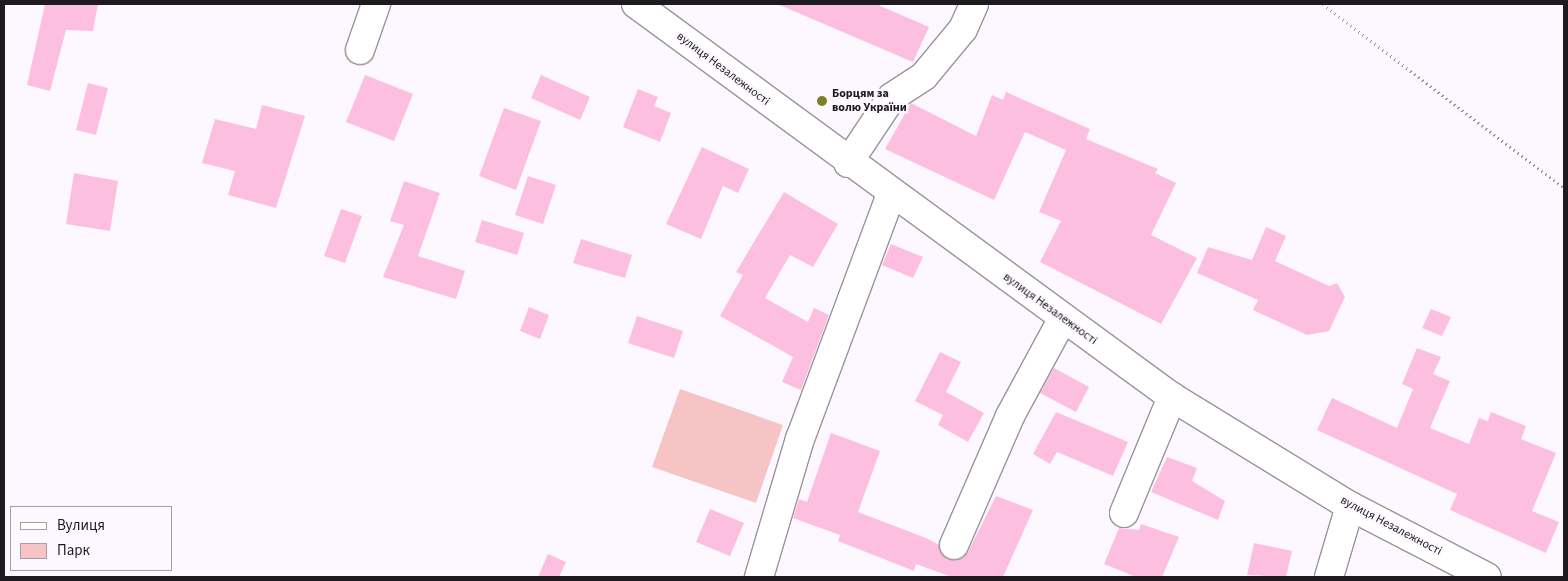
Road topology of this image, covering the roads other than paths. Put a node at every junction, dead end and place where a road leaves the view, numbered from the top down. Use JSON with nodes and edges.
{"nodes":[{"id":1,"x":376,"y":4,"type":"edge"},
{"id":2,"x":636,"y":4,"type":"edge"},
{"id":3,"x":974,"y":4,"type":"edge"},
{"id":4,"x":360,"y":50,"type":"dead end"},
{"id":5,"x":848,"y":162,"type":"junction"},
{"id":6,"x":891,"y":194,"type":"junction"},
{"id":7,"x":1063,"y":318,"type":"junction"},
{"id":8,"x":1172,"y":397,"type":"junction"},
{"id":9,"x":1350,"y":506,"type":"junction"},
{"id":10,"x":1124,"y":513,"type":"dead end"},
{"id":11,"x":954,"y":545,"type":"dead end"},
{"id":12,"x":759,"y":577,"type":"edge"},
{"id":13,"x":1329,"y":577,"type":"edge"},
{"id":14,"x":1487,"y":577,"type":"edge"}],
"edges":[{"from":1,"to":4,"type":"street"},
{"from":2,"to":5,"type":"street","name":"вулиця Незалежності"},
{"from":3,"to":5,"type":"street"},
{"from":5,"to":6,"type":"street","name":"вулиця Незалежності"},
{"from":6,"to":7,"type":"street","name":"вулиця Незалежності"},
{"from":6,"to":12,"type":"street"},
{"from":7,"to":8,"type":"street","name":"вулиця Незалежності"},
{"from":7,"to":11,"type":"street"},
{"from":8,"to":9,"type":"street","name":"вулиця Незалежності"},
{"from":8,"to":10,"type":"street"},
{"from":9,"to":13,"type":"street"},
{"from":9,"to":14,"type":"street","name":"вулиця Незалежності"}]}
